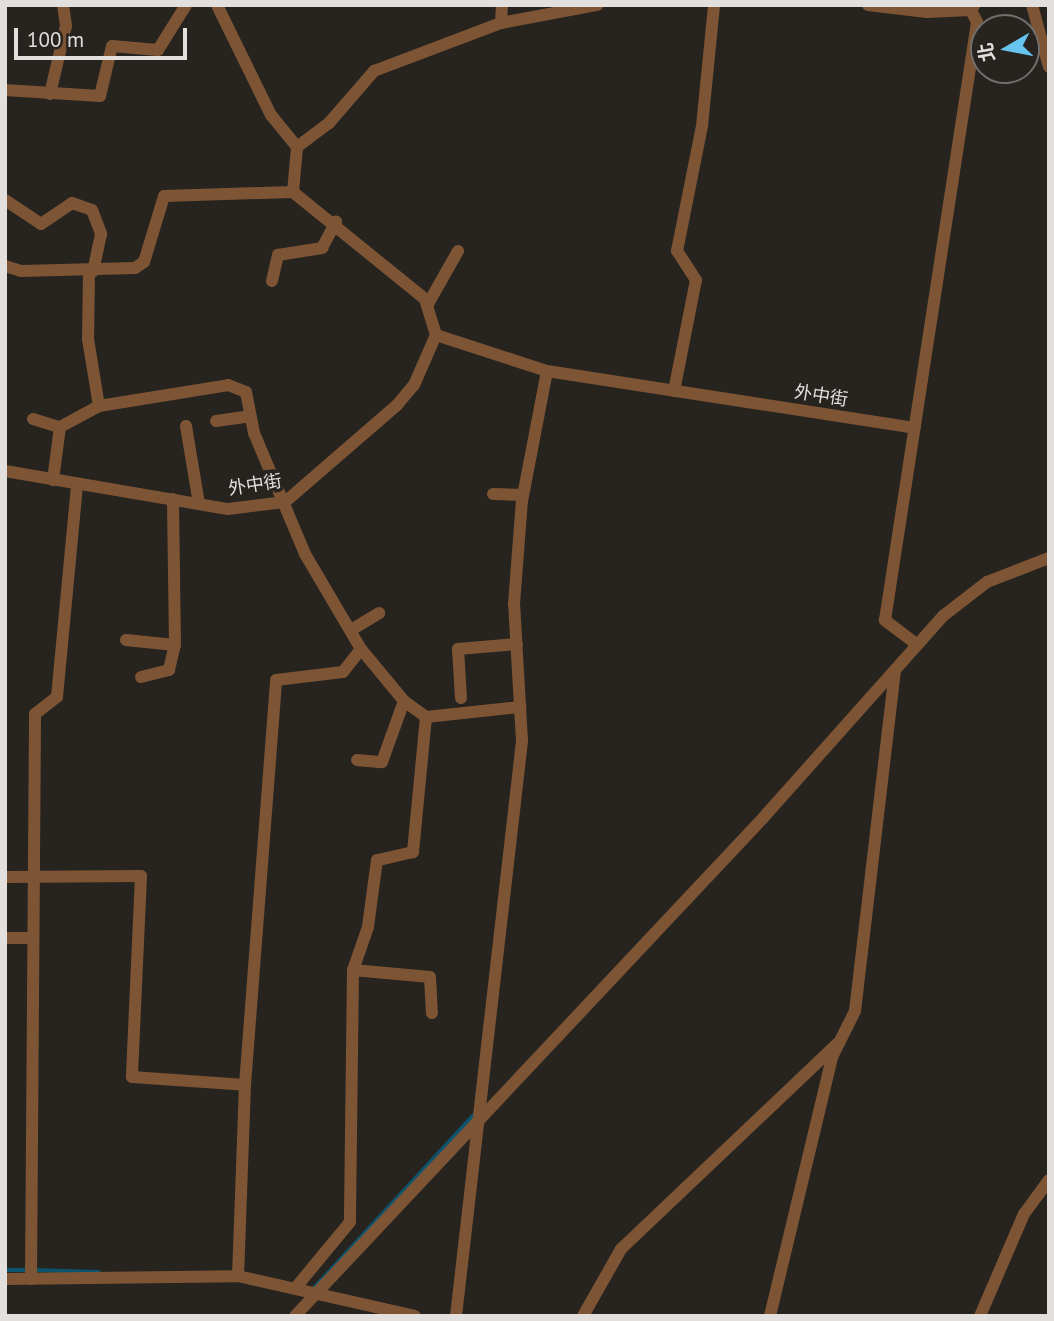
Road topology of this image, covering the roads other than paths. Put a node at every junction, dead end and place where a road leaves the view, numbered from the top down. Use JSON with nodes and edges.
{"nodes":[{"id":1,"x":63,"y":5,"type":"edge"},
{"id":2,"x":186,"y":5,"type":"edge"},
{"id":3,"x":217,"y":5,"type":"edge"},
{"id":4,"x":502,"y":5,"type":"edge"},
{"id":5,"x":597,"y":5,"type":"edge"},
{"id":6,"x":714,"y":5,"type":"edge"},
{"id":7,"x":868,"y":5,"type":"edge"},
{"id":8,"x":1032,"y":5,"type":"edge"},
{"id":9,"x":973,"y":8,"type":"edge"},
{"id":10,"x":501,"y":23,"type":"junction"},
{"id":11,"x":1049,"y":67,"type":"edge"},
{"id":12,"x":5,"y":90,"type":"edge"},
{"id":13,"x":50,"y":94,"type":"junction"},
{"id":14,"x":297,"y":148,"type":"junction"},
{"id":15,"x":293,"y":192,"type":"junction"},
{"id":16,"x":5,"y":200,"type":"edge"},
{"id":17,"x":336,"y":222,"type":"junction"},
{"id":18,"x":458,"y":251,"type":"dead end"},
{"id":19,"x":5,"y":266,"type":"edge"},
{"id":20,"x":91,"y":271,"type":"junction"},
{"id":21,"x":272,"y":281,"type":"dead end"},
{"id":22,"x":428,"y":304,"type":"junction"},
{"id":23,"x":436,"y":335,"type":"junction"},
{"id":24,"x":547,"y":371,"type":"junction"},
{"id":25,"x":674,"y":391,"type":"junction"},
{"id":26,"x":99,"y":407,"type":"junction"},
{"id":27,"x":250,"y":416,"type":"junction"},
{"id":28,"x":33,"y":419,"type":"dead end"},
{"id":29,"x":216,"y":421,"type":"dead end"},
{"id":30,"x":186,"y":426,"type":"dead end"},
{"id":31,"x":60,"y":428,"type":"junction"},
{"id":32,"x":915,"y":428,"type":"junction"},
{"id":33,"x":5,"y":471,"type":"edge"},
{"id":34,"x":53,"y":480,"type":"junction"},
{"id":35,"x":78,"y":486,"type":"junction"},
{"id":36,"x":493,"y":494,"type":"dead end"},
{"id":37,"x":523,"y":495,"type":"junction"},
{"id":38,"x":173,"y":499,"type":"junction"},
{"id":39,"x":285,"y":502,"type":"junction"},
{"id":40,"x":199,"y":504,"type":"junction"},
{"id":41,"x":1049,"y":558,"type":"edge"},
{"id":42,"x":379,"y":613,"type":"dead end"},
{"id":43,"x":351,"y":630,"type":"junction"},
{"id":44,"x":126,"y":640,"type":"dead end"},
{"id":45,"x":915,"y":643,"type":"junction"},
{"id":46,"x":517,"y":644,"type":"junction"},
{"id":47,"x":175,"y":645,"type":"junction"},
{"id":48,"x":360,"y":649,"type":"junction"},
{"id":49,"x":895,"y":669,"type":"junction"},
{"id":50,"x":141,"y":677,"type":"dead end"},
{"id":51,"x":461,"y":698,"type":"dead end"},
{"id":52,"x":404,"y":702,"type":"junction"},
{"id":53,"x":520,"y":707,"type":"junction"},
{"id":54,"x":426,"y":717,"type":"junction"},
{"id":55,"x":357,"y":760,"type":"dead end"},
{"id":56,"x":5,"y":877,"type":"edge"},
{"id":57,"x":34,"y":877,"type":"junction"},
{"id":58,"x":5,"y":938,"type":"edge"},
{"id":59,"x":33,"y":938,"type":"junction"},
{"id":60,"x":353,"y":970,"type":"junction"},
{"id":61,"x":432,"y":1013,"type":"dead end"},
{"id":62,"x":839,"y":1042,"type":"junction"},
{"id":63,"x":245,"y":1085,"type":"junction"},
{"id":64,"x":481,"y":1115,"type":"junction"},
{"id":65,"x":1049,"y":1180,"type":"edge"},
{"id":66,"x":238,"y":1276,"type":"junction"},
{"id":67,"x":5,"y":1279,"type":"edge"},
{"id":68,"x":31,"y":1279,"type":"junction"},
{"id":69,"x":297,"y":1286,"type":"junction"},
{"id":70,"x":317,"y":1293,"type":"junction"},
{"id":71,"x":295,"y":1316,"type":"edge"},
{"id":72,"x":415,"y":1316,"type":"edge"},
{"id":73,"x":456,"y":1316,"type":"edge"},
{"id":74,"x":583,"y":1316,"type":"edge"},
{"id":75,"x":770,"y":1316,"type":"edge"},
{"id":76,"x":980,"y":1316,"type":"edge"}],
"edges":[{"from":1,"to":13,"type":"street"},
{"from":2,"to":13,"type":"street"},
{"from":3,"to":14,"type":"street"},
{"from":4,"to":10,"type":"street"},
{"from":5,"to":10,"type":"street"},
{"from":6,"to":25,"type":"street"},
{"from":7,"to":9,"type":"street"},
{"from":8,"to":11,"type":"street"},
{"from":9,"to":32,"type":"street"},
{"from":10,"to":14,"type":"street"},
{"from":12,"to":13,"type":"street"},
{"from":14,"to":15,"type":"street"},
{"from":15,"to":17,"type":"street"},
{"from":15,"to":20,"type":"street"},
{"from":16,"to":20,"type":"street"},
{"from":17,"to":21,"type":"street"},
{"from":17,"to":22,"type":"street"},
{"from":18,"to":22,"type":"street"},
{"from":19,"to":20,"type":"street"},
{"from":20,"to":26,"type":"street"},
{"from":22,"to":23,"type":"street"},
{"from":23,"to":24,"type":"street","name":"外中街"},
{"from":23,"to":39,"type":"street","name":"外中街"},
{"from":24,"to":25,"type":"street","name":"外中街"},
{"from":24,"to":37,"type":"street"},
{"from":25,"to":32,"type":"street","name":"外中街"},
{"from":26,"to":27,"type":"street"},
{"from":26,"to":31,"type":"street"},
{"from":27,"to":29,"type":"street"},
{"from":27,"to":39,"type":"street"},
{"from":28,"to":31,"type":"street"},
{"from":30,"to":40,"type":"street"},
{"from":31,"to":34,"type":"street"},
{"from":32,"to":45,"type":"street"},
{"from":33,"to":34,"type":"street","name":"外中街"},
{"from":34,"to":35,"type":"street","name":"外中街"},
{"from":35,"to":38,"type":"street","name":"外中街"},
{"from":35,"to":57,"type":"street"},
{"from":36,"to":37,"type":"street"},
{"from":37,"to":46,"type":"street"},
{"from":38,"to":40,"type":"street","name":"外中街"},
{"from":38,"to":47,"type":"street"},
{"from":39,"to":40,"type":"street","name":"外中街"},
{"from":39,"to":43,"type":"street"},
{"from":41,"to":45,"type":"street"},
{"from":42,"to":43,"type":"street"},
{"from":43,"to":48,"type":"street"},
{"from":44,"to":47,"type":"street"},
{"from":45,"to":49,"type":"street"},
{"from":46,"to":51,"type":"street"},
{"from":46,"to":53,"type":"street"},
{"from":47,"to":50,"type":"street"},
{"from":48,"to":52,"type":"street"},
{"from":48,"to":63,"type":"street"},
{"from":49,"to":62,"type":"street"},
{"from":49,"to":64,"type":"street"},
{"from":52,"to":54,"type":"street"},
{"from":52,"to":55,"type":"street"},
{"from":53,"to":54,"type":"street"},
{"from":53,"to":64,"type":"street"},
{"from":54,"to":60,"type":"street"},
{"from":56,"to":57,"type":"street"},
{"from":57,"to":59,"type":"street"},
{"from":57,"to":63,"type":"street"},
{"from":58,"to":59,"type":"street"},
{"from":59,"to":68,"type":"street"},
{"from":60,"to":61,"type":"street"},
{"from":60,"to":69,"type":"street"},
{"from":62,"to":74,"type":"street"},
{"from":62,"to":75,"type":"street"},
{"from":63,"to":66,"type":"street"},
{"from":64,"to":70,"type":"street"},
{"from":64,"to":73,"type":"street"},
{"from":65,"to":76,"type":"street"},
{"from":66,"to":68,"type":"street"},
{"from":66,"to":69,"type":"street"},
{"from":67,"to":68,"type":"street"},
{"from":69,"to":70,"type":"street"},
{"from":70,"to":71,"type":"street"},
{"from":70,"to":72,"type":"street"}]}
